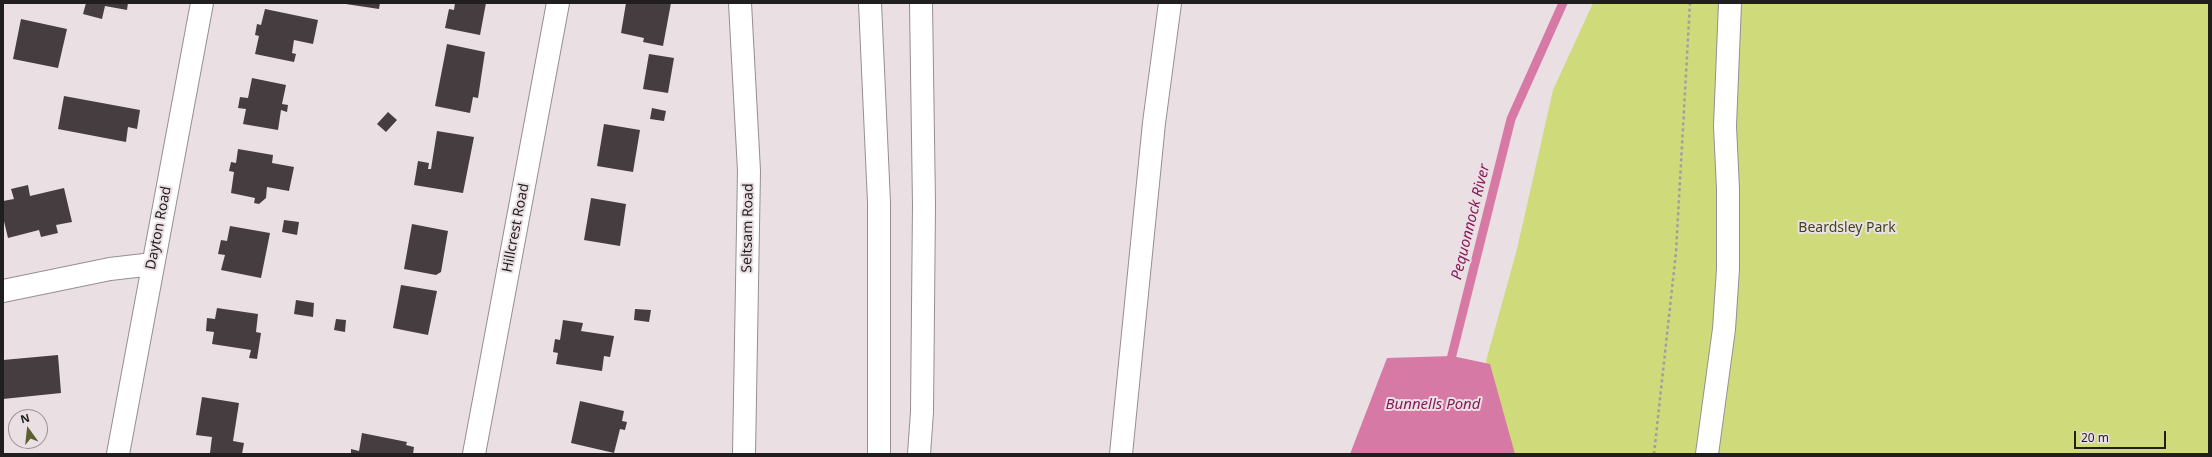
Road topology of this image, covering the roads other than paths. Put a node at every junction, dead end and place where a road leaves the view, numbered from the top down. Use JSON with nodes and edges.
{"nodes":[{"id":1,"x":202,"y":3,"type":"edge"},
{"id":2,"x":558,"y":3,"type":"edge"},
{"id":3,"x":740,"y":3,"type":"edge"},
{"id":4,"x":870,"y":3,"type":"edge"},
{"id":5,"x":921,"y":3,"type":"edge"},
{"id":6,"x":1157,"y":3,"type":"edge"},
{"id":7,"x":1170,"y":3,"type":"edge"},
{"id":8,"x":1730,"y":3,"type":"edge"},
{"id":9,"x":1154,"y":123,"type":"junction"},
{"id":10,"x":153,"y":264,"type":"junction"},
{"id":11,"x":3,"y":291,"type":"edge"},
{"id":12,"x":118,"y":454,"type":"edge"},
{"id":13,"x":474,"y":454,"type":"edge"},
{"id":14,"x":744,"y":454,"type":"edge"},
{"id":15,"x":879,"y":454,"type":"edge"},
{"id":16,"x":920,"y":454,"type":"edge"},
{"id":17,"x":1121,"y":454,"type":"edge"},
{"id":18,"x":1707,"y":454,"type":"edge"}],
"edges":[{"from":1,"to":10,"type":"main road","name":"Dayton Road"},
{"from":2,"to":13,"type":"main road","name":"Hillcrest Road"},
{"from":3,"to":14,"type":"main road","name":"Seltsam Road"},
{"from":4,"to":15,"type":"main road"},
{"from":5,"to":16,"type":"main road"},
{"from":6,"to":9,"type":"main road"},
{"from":7,"to":9,"type":"main road"},
{"from":8,"to":18,"type":"main road"},
{"from":9,"to":17,"type":"main road"},
{"from":10,"to":11,"type":"main road"},
{"from":10,"to":12,"type":"main road","name":"Dayton Road"}]}
